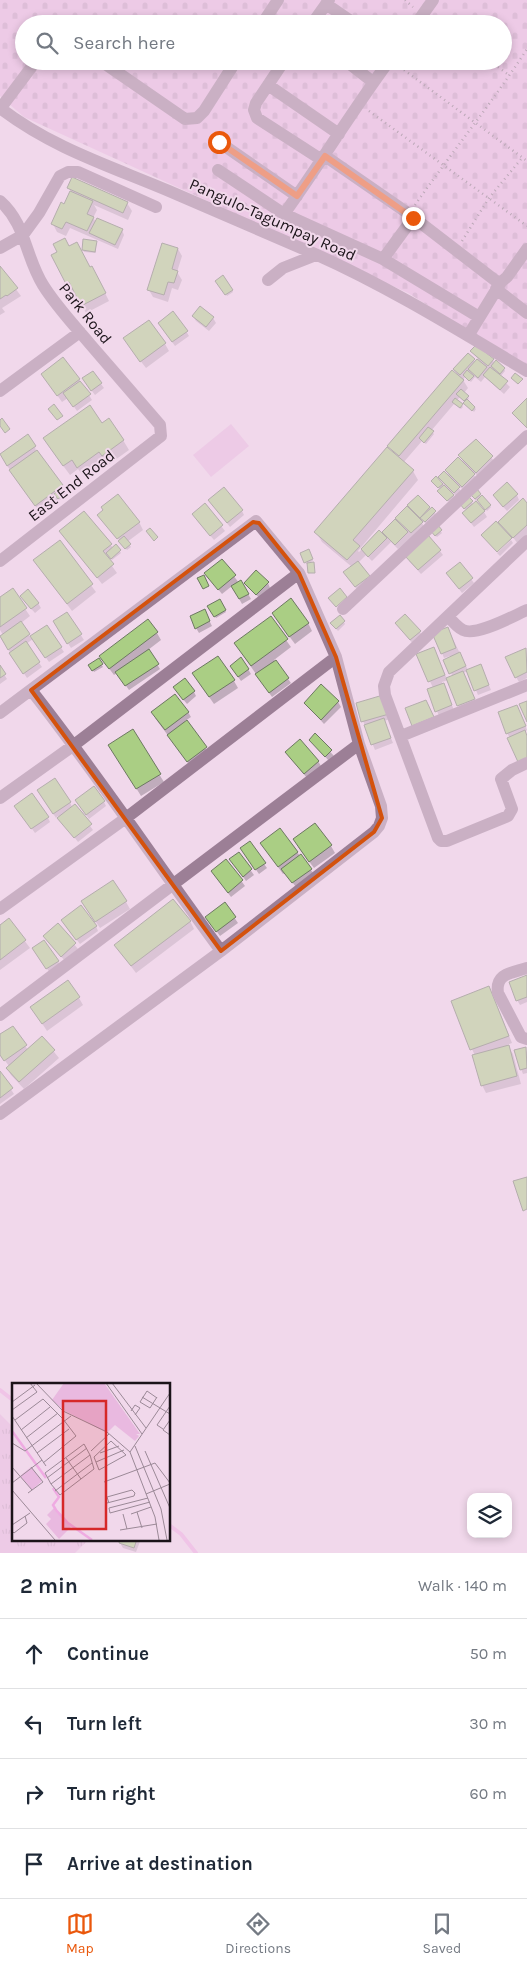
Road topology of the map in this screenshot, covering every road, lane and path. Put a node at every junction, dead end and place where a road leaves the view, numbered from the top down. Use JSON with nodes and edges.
{"nodes":[{"id":1,"x":278,"y":0,"type":"edge"},
{"id":2,"x":433,"y":0,"type":"edge"},
{"id":3,"x":328,"y":2,"type":"edge"},
{"id":4,"x":268,"y":15,"type":"edge"},
{"id":5,"x":319,"y":15,"type":"edge"},
{"id":6,"x":344,"y":15,"type":"edge"},
{"id":7,"x":422,"y":15,"type":"edge"},
{"id":8,"x":527,"y":49,"type":"edge"},
{"id":9,"x":29,"y":70,"type":"edge"},
{"id":10,"x":114,"y":70,"type":"edge"},
{"id":11,"x":230,"y":70,"type":"edge"},
{"id":12,"x":278,"y":70,"type":"edge"},
{"id":13,"x":358,"y":70,"type":"edge"},
{"id":14,"x":383,"y":70,"type":"edge"},
{"id":15,"x":405,"y":70,"type":"edge"},
{"id":16,"x":502,"y":70,"type":"edge"},
{"id":17,"x":510,"y":76,"type":"junction"},
{"id":18,"x":374,"y":82,"type":"junction"},
{"id":19,"x":268,"y":85,"type":"junction"},
{"id":20,"x":357,"y":103,"type":"junction"},
{"id":21,"x":0,"y":109,"type":"edge"},
{"id":22,"x":477,"y":122,"type":"junction"},
{"id":23,"x":339,"y":134,"type":"junction"},
{"id":24,"x":219,"y":142,"type":"dead end"},
{"id":25,"x":324,"y":158,"type":"junction"},
{"id":26,"x":522,"y":158,"type":"junction"},
{"id":27,"x":527,"y":161,"type":"edge"},
{"id":28,"x":442,"y":166,"type":"junction"},
{"id":29,"x":218,"y":170,"type":"dead end"},
{"id":30,"x":297,"y":196,"type":"junction"},
{"id":31,"x":490,"y":198,"type":"junction"},
{"id":32,"x":0,"y":201,"type":"edge"},
{"id":33,"x":156,"y":207,"type":"dead end"},
{"id":34,"x":284,"y":214,"type":"junction"},
{"id":35,"x":411,"y":216,"type":"junction"},
{"id":36,"x":527,"y":226,"type":"edge"},
{"id":37,"x":23,"y":235,"type":"junction"},
{"id":38,"x":0,"y":248,"type":"edge"},
{"id":39,"x":527,"y":250,"type":"edge"},
{"id":40,"x":455,"y":251,"type":"junction"},
{"id":41,"x":316,"y":255,"type":"junction"},
{"id":42,"x":383,"y":259,"type":"junction"},
{"id":43,"x":268,"y":280,"type":"dead end"},
{"id":44,"x":498,"y":285,"type":"junction"},
{"id":45,"x":527,"y":313,"type":"edge"},
{"id":46,"x":479,"y":317,"type":"junction"},
{"id":47,"x":80,"y":332,"type":"junction"},
{"id":48,"x":468,"y":336,"type":"junction"},
{"id":49,"x":527,"y":371,"type":"edge"},
{"id":50,"x":0,"y":391,"type":"edge"},
{"id":51,"x":161,"y":436,"type":"joint"},
{"id":52,"x":527,"y":436,"type":"edge"},
{"id":53,"x":527,"y":541,"type":"edge"},
{"id":54,"x":0,"y":561,"type":"edge"},
{"id":55,"x":298,"y":573,"type":"junction"},
{"id":56,"x":343,"y":609,"type":"dead end"},
{"id":57,"x":527,"y":610,"type":"edge"},
{"id":58,"x":448,"y":616,"type":"junction"},
{"id":59,"x":336,"y":657,"type":"junction"},
{"id":60,"x":527,"y":685,"type":"edge"},
{"id":61,"x":31,"y":690,"type":"junction"},
{"id":62,"x":0,"y":713,"type":"edge"},
{"id":63,"x":401,"y":736,"type":"junction"},
{"id":64,"x":359,"y":744,"type":"junction"},
{"id":65,"x":74,"y":745,"type":"junction"},
{"id":66,"x":527,"y":763,"type":"edge"},
{"id":67,"x":0,"y":798,"type":"edge"},
{"id":68,"x":126,"y":818,"type":"junction"},
{"id":69,"x":172,"y":886,"type":"junction"},
{"id":70,"x":0,"y":909,"type":"edge"},
{"id":71,"x":220,"y":951,"type":"junction"},
{"id":72,"x":527,"y":968,"type":"edge"},
{"id":73,"x":0,"y":1015,"type":"edge"},
{"id":74,"x":527,"y":1039,"type":"edge"},
{"id":75,"x":0,"y":1114,"type":"edge"}],
"edges":[{"from":1,"to":4,"type":"street"},
{"from":2,"to":7,"type":"street"},
{"from":3,"to":5,"type":"street"},
{"from":3,"to":6,"type":"street"},
{"from":8,"to":17,"type":"path"},
{"from":9,"to":21,"type":"street"},
{"from":10,"to":11,"type":"street"},
{"from":12,"to":19,"type":"street"},
{"from":13,"to":18,"type":"street"},
{"from":14,"to":18,"type":"street"},
{"from":15,"to":22,"type":"path"},
{"from":16,"to":17,"type":"path"},
{"from":17,"to":22,"type":"path"},
{"from":18,"to":20,"type":"street"},
{"from":19,"to":23,"type":"street"},
{"from":19,"to":25,"type":"street"},
{"from":20,"to":23,"type":"street"},
{"from":20,"to":28,"type":"path"},
{"from":21,"to":41,"type":"street","name":"Pangulo-Tagumpay Road"},
{"from":22,"to":26,"type":"path"},
{"from":22,"to":28,"type":"path"},
{"from":23,"to":25,"type":"street"},
{"from":24,"to":30,"type":"street"},
{"from":25,"to":30,"type":"street"},
{"from":25,"to":35,"type":"street"},
{"from":26,"to":27,"type":"path"},
{"from":26,"to":31,"type":"path"},
{"from":28,"to":31,"type":"path"},
{"from":28,"to":35,"type":"path"},
{"from":29,"to":34,"type":"street"},
{"from":30,"to":34,"type":"street"},
{"from":31,"to":36,"type":"path"},
{"from":31,"to":40,"type":"path"},
{"from":32,"to":37,"type":"street","name":"Park Road"},
{"from":33,"to":37,"type":"street"},
{"from":34,"to":42,"type":"street"},
{"from":35,"to":40,"type":"street"},
{"from":35,"to":42,"type":"street"},
{"from":37,"to":38,"type":"street"},
{"from":37,"to":47,"type":"street","name":"Park Road"},
{"from":39,"to":44,"type":"street"},
{"from":40,"to":44,"type":"street"},
{"from":41,"to":43,"type":"street"},
{"from":41,"to":48,"type":"street","name":"Pangulo-Tagumpay Road"},
{"from":42,"to":46,"type":"street"},
{"from":44,"to":45,"type":"street"},
{"from":44,"to":46,"type":"street"},
{"from":46,"to":48,"type":"street"},
{"from":47,"to":50,"type":"street"},
{"from":47,"to":51,"type":"street","name":"Park Road"},
{"from":48,"to":49,"type":"street","name":"Pangulo-Tagumpay Road"},
{"from":51,"to":54,"type":"street","name":"East End Road"},
{"from":52,"to":56,"type":"street"},
{"from":53,"to":58,"type":"street"},
{"from":55,"to":59,"type":"street"},
{"from":55,"to":61,"type":"street"},
{"from":55,"to":65,"type":"street"},
{"from":57,"to":58,"type":"street"},
{"from":58,"to":63,"type":"street"},
{"from":59,"to":64,"type":"street"},
{"from":59,"to":68,"type":"street"},
{"from":60,"to":63,"type":"street"},
{"from":61,"to":62,"type":"street"},
{"from":61,"to":65,"type":"street"},
{"from":63,"to":66,"type":"street"},
{"from":64,"to":69,"type":"street"},
{"from":64,"to":71,"type":"street"},
{"from":65,"to":67,"type":"street"},
{"from":65,"to":68,"type":"street"},
{"from":68,"to":69,"type":"street"},
{"from":68,"to":70,"type":"street"},
{"from":69,"to":71,"type":"street"},
{"from":69,"to":73,"type":"street"},
{"from":71,"to":75,"type":"street"},
{"from":72,"to":74,"type":"street"}]}
